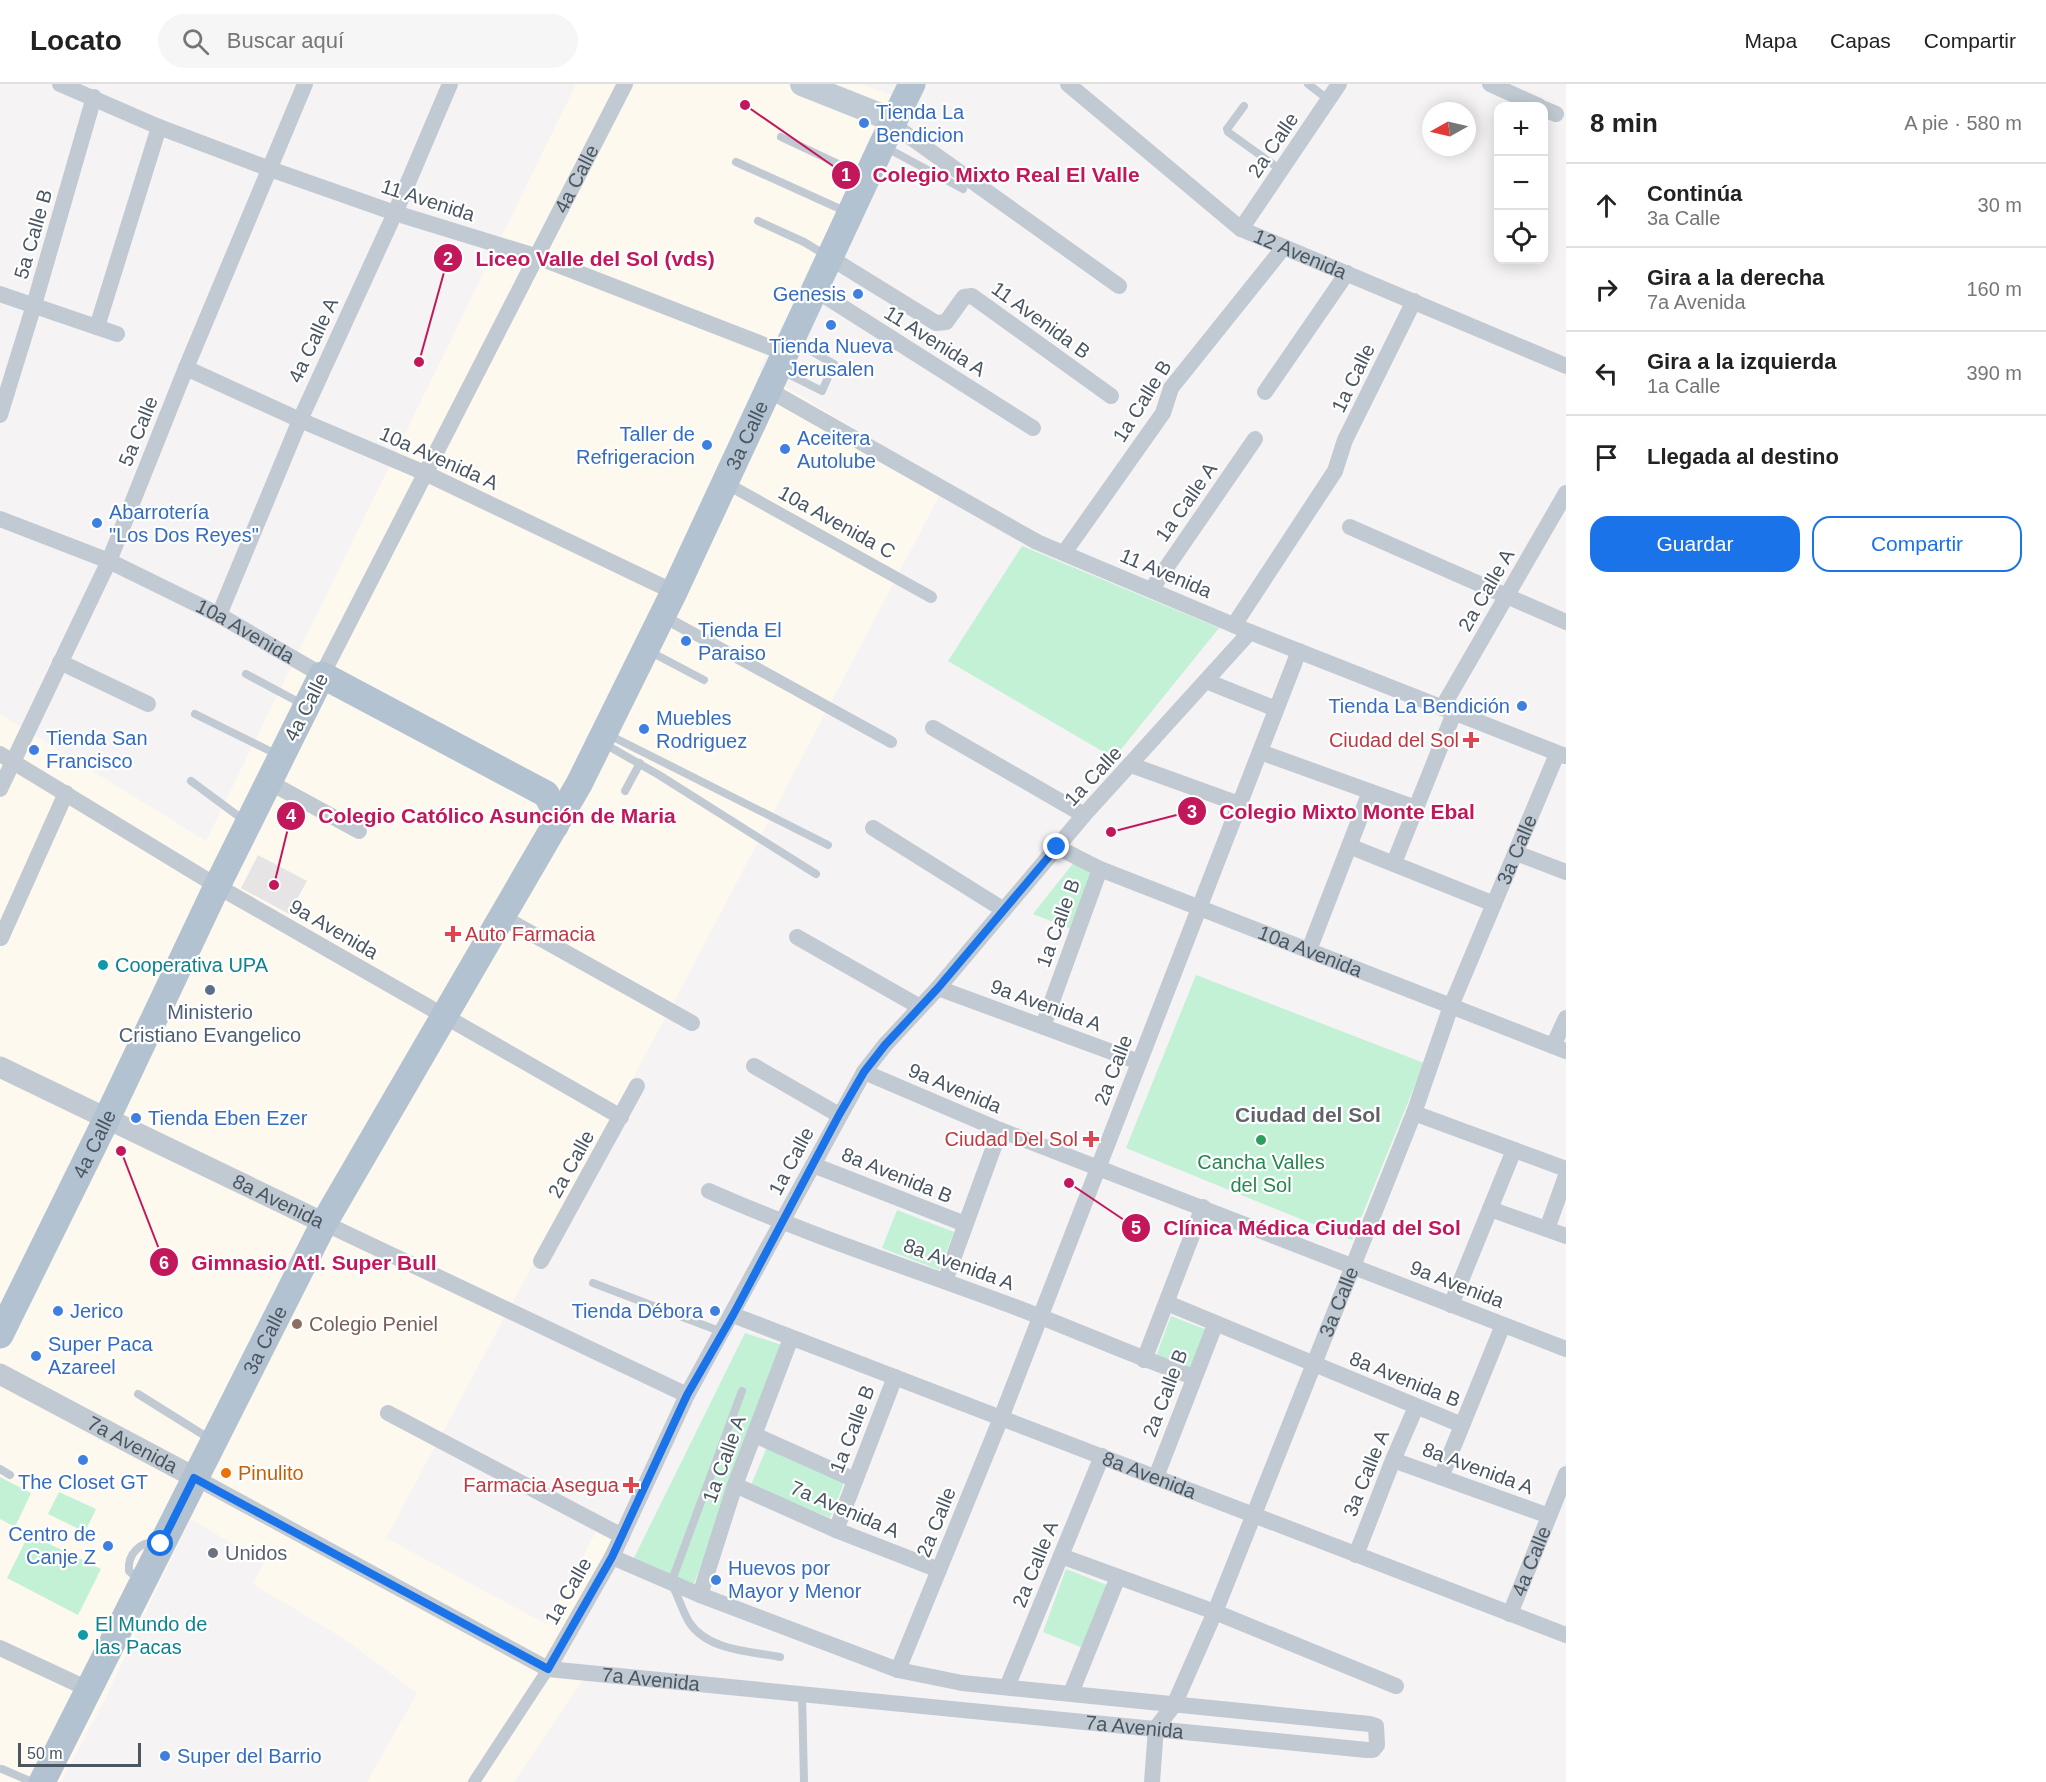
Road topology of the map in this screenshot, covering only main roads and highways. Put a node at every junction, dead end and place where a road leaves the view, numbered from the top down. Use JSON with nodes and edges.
{"nodes":[{"id":1,"x":802,"y":84,"type":"edge"},
{"id":2,"x":912,"y":84,"type":"edge"},
{"id":3,"x":887,"y":134,"type":"junction"},
{"id":4,"x":322,"y":675,"type":"joint"},
{"id":5,"x":579,"y":784,"type":"junction"},
{"id":6,"x":546,"y":794,"type":"junction"},
{"id":7,"x":555,"y":826,"type":"junction"},
{"id":8,"x":0,"y":1335,"type":"edge"},
{"id":9,"x":41,"y":1781,"type":"edge"}],
"edges":[{"from":1,"to":3,"type":"main road"},
{"from":2,"to":3,"type":"main road","name":"3a Calle"},
{"from":3,"to":5,"type":"main road","name":"3a Calle"},
{"from":4,"to":6,"type":"main road","name":"10a Avenida"},
{"from":4,"to":8,"type":"main road","name":"4a Calle"},
{"from":5,"to":6,"type":"main road"},
{"from":5,"to":7,"type":"main road","name":"3a Calle"},
{"from":6,"to":7,"type":"main road"},
{"from":7,"to":9,"type":"main road","name":"3a Calle"}]}
